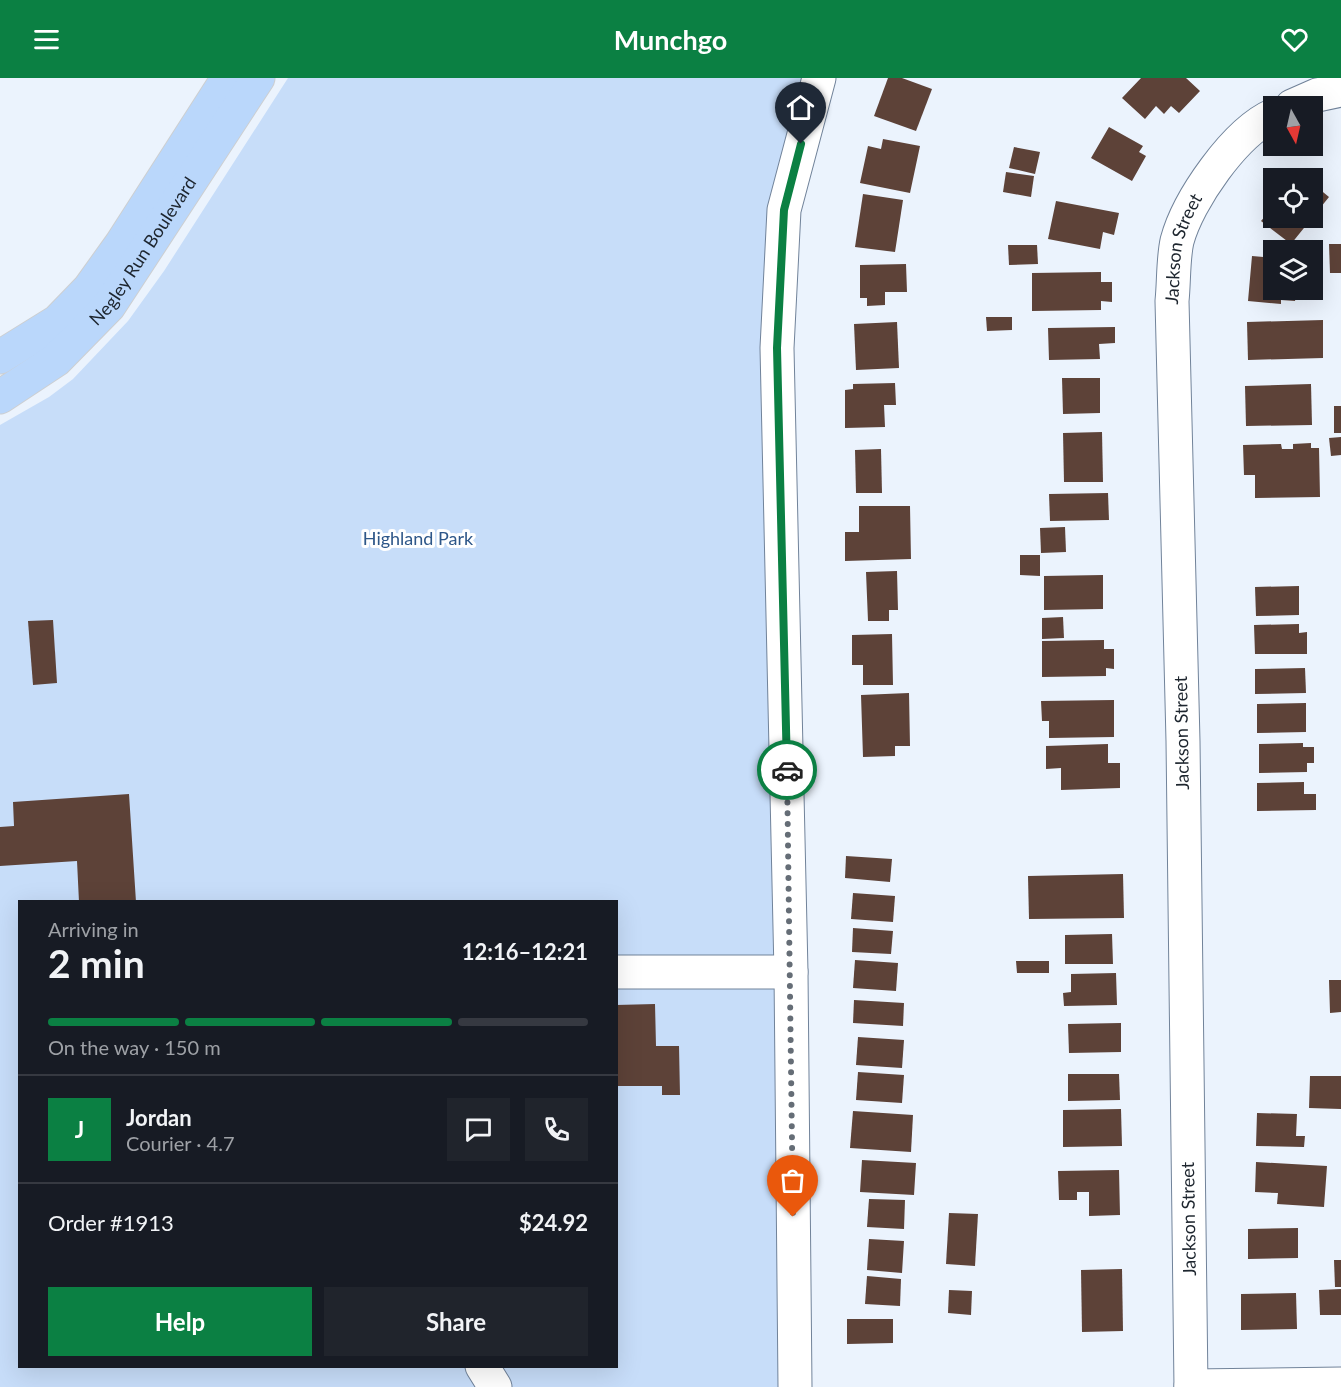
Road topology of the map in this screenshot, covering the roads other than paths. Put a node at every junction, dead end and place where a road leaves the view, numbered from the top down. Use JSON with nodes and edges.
{"nodes":[{"id":1,"x":228,"y":78,"type":"edge"},
{"id":2,"x":258,"y":78,"type":"edge"},
{"id":3,"x":819,"y":78,"type":"edge"},
{"id":4,"x":1341,"y":90,"type":"edge"},
{"id":5,"x":1315,"y":96,"type":"edge"},
{"id":6,"x":1263,"y":123,"type":"edge"},
{"id":7,"x":0,"y":357,"type":"edge"},
{"id":8,"x":0,"y":397,"type":"edge"},
{"id":9,"x":618,"y":972,"type":"edge"},
{"id":10,"x":791,"y":972,"type":"junction"},
{"id":11,"x":483,"y":1368,"type":"edge"},
{"id":12,"x":1341,"y":1384,"type":"edge"},
{"id":13,"x":1191,"y":1386,"type":"edge"},
{"id":14,"x":495,"y":1387,"type":"edge"},
{"id":15,"x":795,"y":1387,"type":"edge"}],
"edges":[{"from":1,"to":7,"type":"main road","name":"Negley Run Boulevard"},
{"from":2,"to":8,"type":"main road","name":"Negley Run Boulevard"},
{"from":3,"to":10,"type":"street"},
{"from":4,"to":5,"type":"street"},
{"from":6,"to":13,"type":"street","name":"Jackson Street"},
{"from":9,"to":10,"type":"street"},
{"from":10,"to":15,"type":"street"},
{"from":11,"to":14,"type":"street"},
{"from":12,"to":13,"type":"street"}]}
